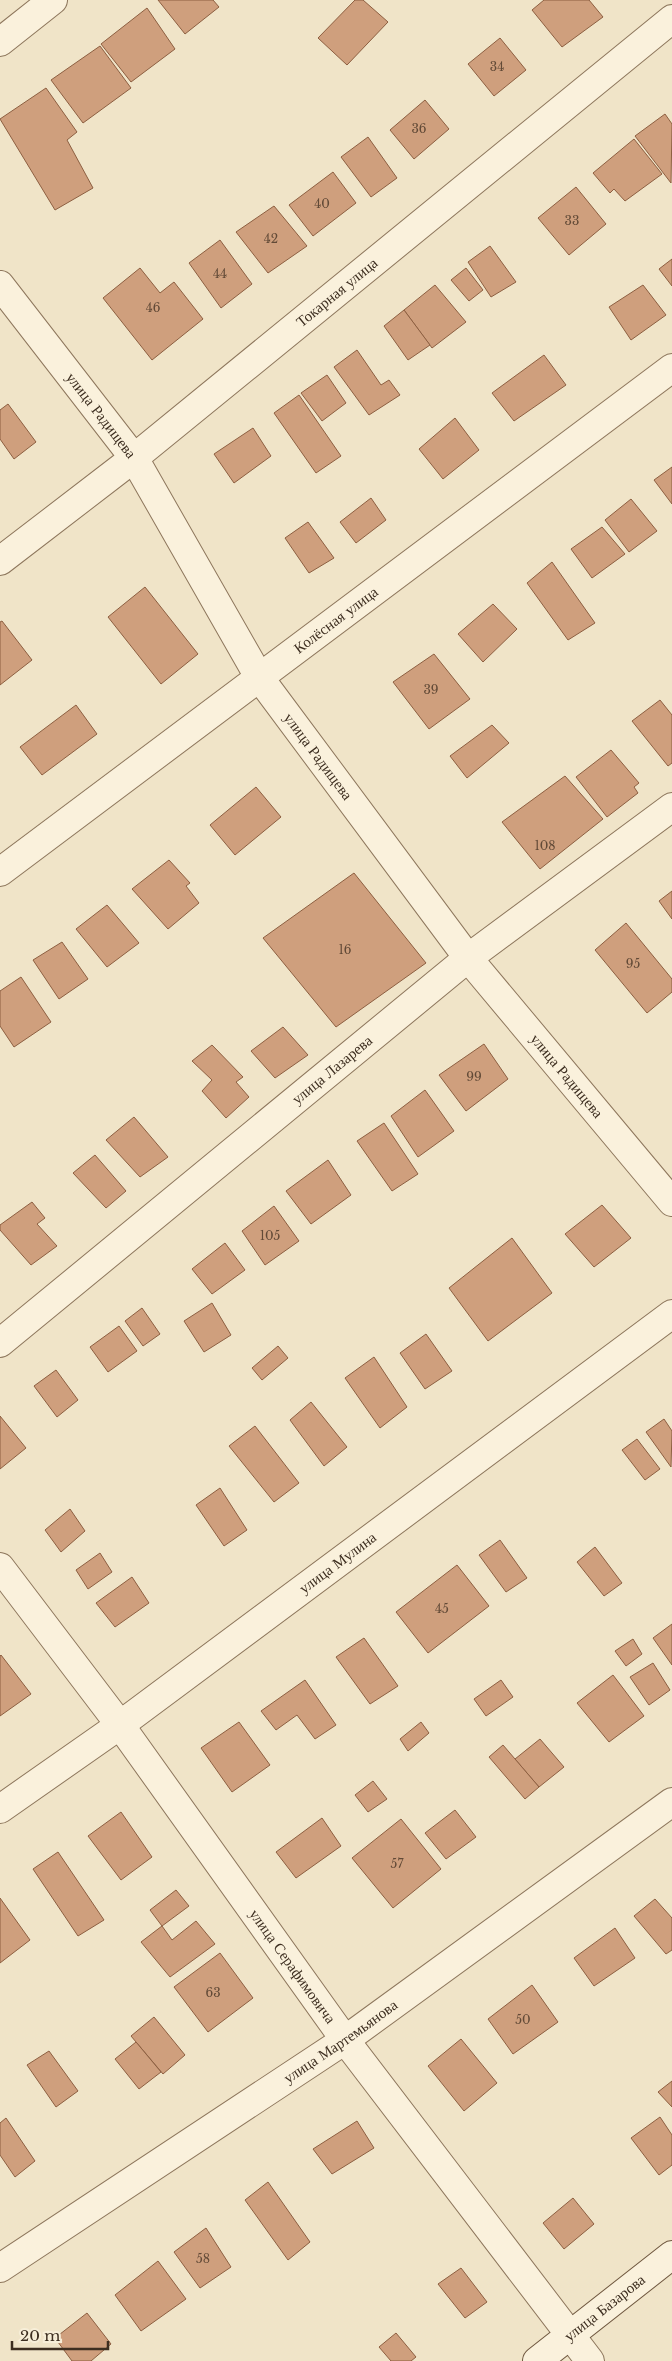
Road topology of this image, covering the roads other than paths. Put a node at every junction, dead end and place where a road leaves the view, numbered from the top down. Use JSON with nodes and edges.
{"nodes":[{"id":1,"x":53,"y":0,"type":"edge"},
{"id":2,"x":672,"y":20,"type":"edge"},
{"id":3,"x":0,"y":42,"type":"edge"},
{"id":4,"x":0,"y":285,"type":"edge"},
{"id":5,"x":672,"y":368,"type":"edge"},
{"id":6,"x":134,"y":458,"type":"junction"},
{"id":7,"x":0,"y":561,"type":"edge"},
{"id":8,"x":260,"y":677,"type":"junction"},
{"id":9,"x":672,"y":807,"type":"edge"},
{"id":10,"x":0,"y":872,"type":"edge"},
{"id":11,"x":468,"y":958,"type":"junction"},
{"id":12,"x":672,"y":1202,"type":"edge"},
{"id":13,"x":672,"y":1314,"type":"edge"},
{"id":14,"x":0,"y":1343,"type":"edge"},
{"id":15,"x":0,"y":1567,"type":"edge"},
{"id":16,"x":120,"y":1725,"type":"junction"},
{"id":17,"x":672,"y":1802,"type":"edge"},
{"id":18,"x":0,"y":1809,"type":"edge"},
{"id":19,"x":346,"y":2040,"type":"junction"},
{"id":20,"x":672,"y":2255,"type":"edge"},
{"id":21,"x":0,"y":2268,"type":"edge"},
{"id":22,"x":571,"y":2335,"type":"junction"},
{"id":23,"x":537,"y":2361,"type":"edge"},
{"id":24,"x":590,"y":2361,"type":"edge"}],
"edges":[{"from":1,"to":3,"type":"street"},
{"from":2,"to":6,"type":"street","name":"Токарная улица"},
{"from":4,"to":6,"type":"street","name":"улица Радищева"},
{"from":5,"to":8,"type":"street","name":"Колёсная улица"},
{"from":6,"to":7,"type":"street","name":"Токарная улица"},
{"from":6,"to":8,"type":"street","name":"улица Радищева"},
{"from":8,"to":10,"type":"street","name":"Колёсная улица"},
{"from":8,"to":11,"type":"street","name":"улица Радищева"},
{"from":9,"to":11,"type":"street","name":"улица Лазарева"},
{"from":11,"to":12,"type":"street","name":"улица Радищева"},
{"from":11,"to":14,"type":"street","name":"улица Лазарева"},
{"from":13,"to":16,"type":"street","name":"улица Мулина"},
{"from":15,"to":16,"type":"street","name":"улица Серафимовича"},
{"from":16,"to":18,"type":"street","name":"улица Мулина"},
{"from":16,"to":19,"type":"street","name":"улица Серафимовича"},
{"from":17,"to":19,"type":"street","name":"улица Мартемьянова"},
{"from":19,"to":21,"type":"street","name":"улица Мартемьянова"},
{"from":19,"to":22,"type":"street","name":"улица Серафимовича"},
{"from":20,"to":22,"type":"street","name":"улица Базарова"},
{"from":22,"to":23,"type":"street","name":"улица Базарова"},
{"from":22,"to":24,"type":"street","name":"улица Серафимовича"}]}
